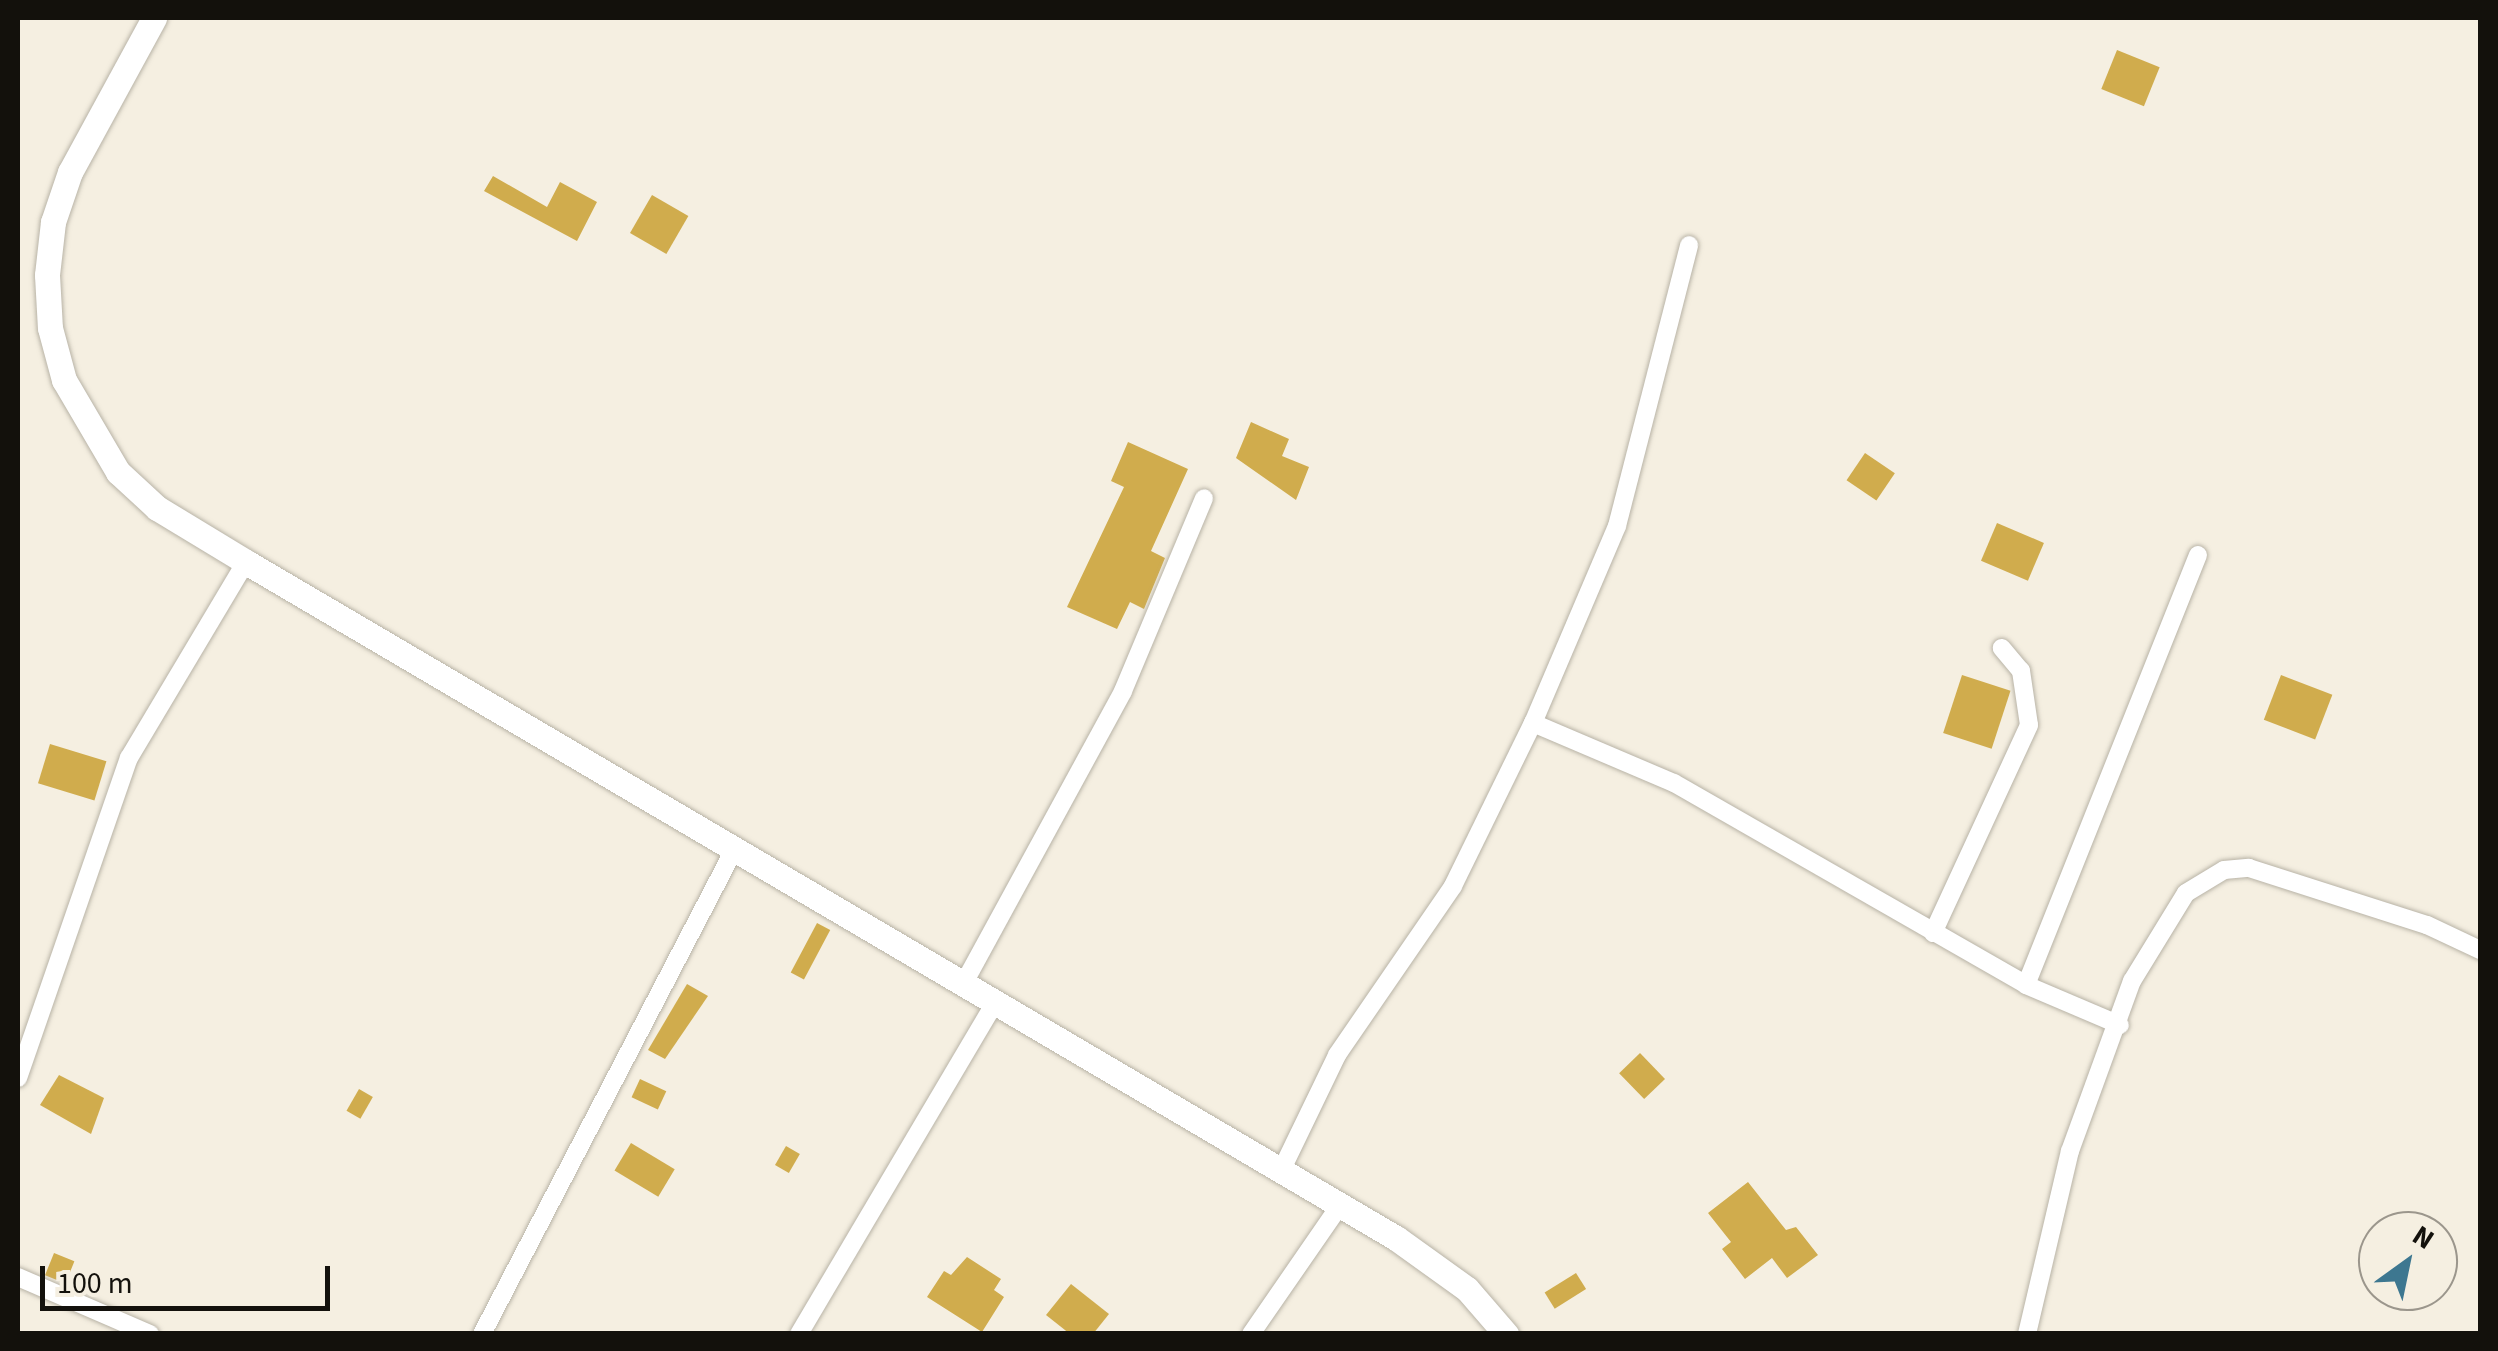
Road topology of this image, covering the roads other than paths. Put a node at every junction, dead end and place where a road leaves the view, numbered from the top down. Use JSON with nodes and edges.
{"nodes":[{"id":1,"x":154,"y":18,"type":"edge"},
{"id":2,"x":1689,"y":244,"type":"dead end"},
{"id":3,"x":1204,"y":498,"type":"dead end"},
{"id":4,"x":2198,"y":555,"type":"dead end"},
{"id":5,"x":246,"y":562,"type":"junction"},
{"id":6,"x":2002,"y":648,"type":"dead end"},
{"id":7,"x":1534,"y":724,"type":"junction"},
{"id":8,"x":735,"y":848,"type":"junction"},
{"id":9,"x":1932,"y":933,"type":"junction"},
{"id":10,"x":2480,"y":950,"type":"edge"},
{"id":11,"x":964,"y":983,"type":"junction"},
{"id":12,"x":2026,"y":985,"type":"junction"},
{"id":13,"x":995,"y":1002,"type":"junction"},
{"id":14,"x":2120,"y":1025,"type":"junction"},
{"id":15,"x":18,"y":1078,"type":"edge"},
{"id":16,"x":1282,"y":1169,"type":"junction"},
{"id":17,"x":1340,"y":1204,"type":"junction"},
{"id":18,"x":18,"y":1277,"type":"edge"},
{"id":19,"x":150,"y":1334,"type":"edge"},
{"id":20,"x":482,"y":1334,"type":"edge"},
{"id":21,"x":799,"y":1334,"type":"edge"},
{"id":22,"x":1251,"y":1334,"type":"edge"},
{"id":23,"x":1506,"y":1334,"type":"edge"},
{"id":24,"x":2027,"y":1334,"type":"edge"}],
"edges":[{"from":1,"to":5,"type":"street"},
{"from":2,"to":7,"type":"street"},
{"from":3,"to":11,"type":"street"},
{"from":4,"to":12,"type":"street"},
{"from":5,"to":8,"type":"street"},
{"from":5,"to":15,"type":"street"},
{"from":6,"to":9,"type":"street"},
{"from":7,"to":9,"type":"street"},
{"from":7,"to":16,"type":"street"},
{"from":8,"to":11,"type":"street"},
{"from":8,"to":20,"type":"street"},
{"from":9,"to":12,"type":"street"},
{"from":10,"to":14,"type":"street"},
{"from":11,"to":13,"type":"street"},
{"from":12,"to":14,"type":"street"},
{"from":13,"to":16,"type":"street"},
{"from":13,"to":21,"type":"street"},
{"from":14,"to":24,"type":"street"},
{"from":16,"to":17,"type":"street"},
{"from":17,"to":22,"type":"street"},
{"from":17,"to":23,"type":"street"},
{"from":18,"to":19,"type":"street"}]}
